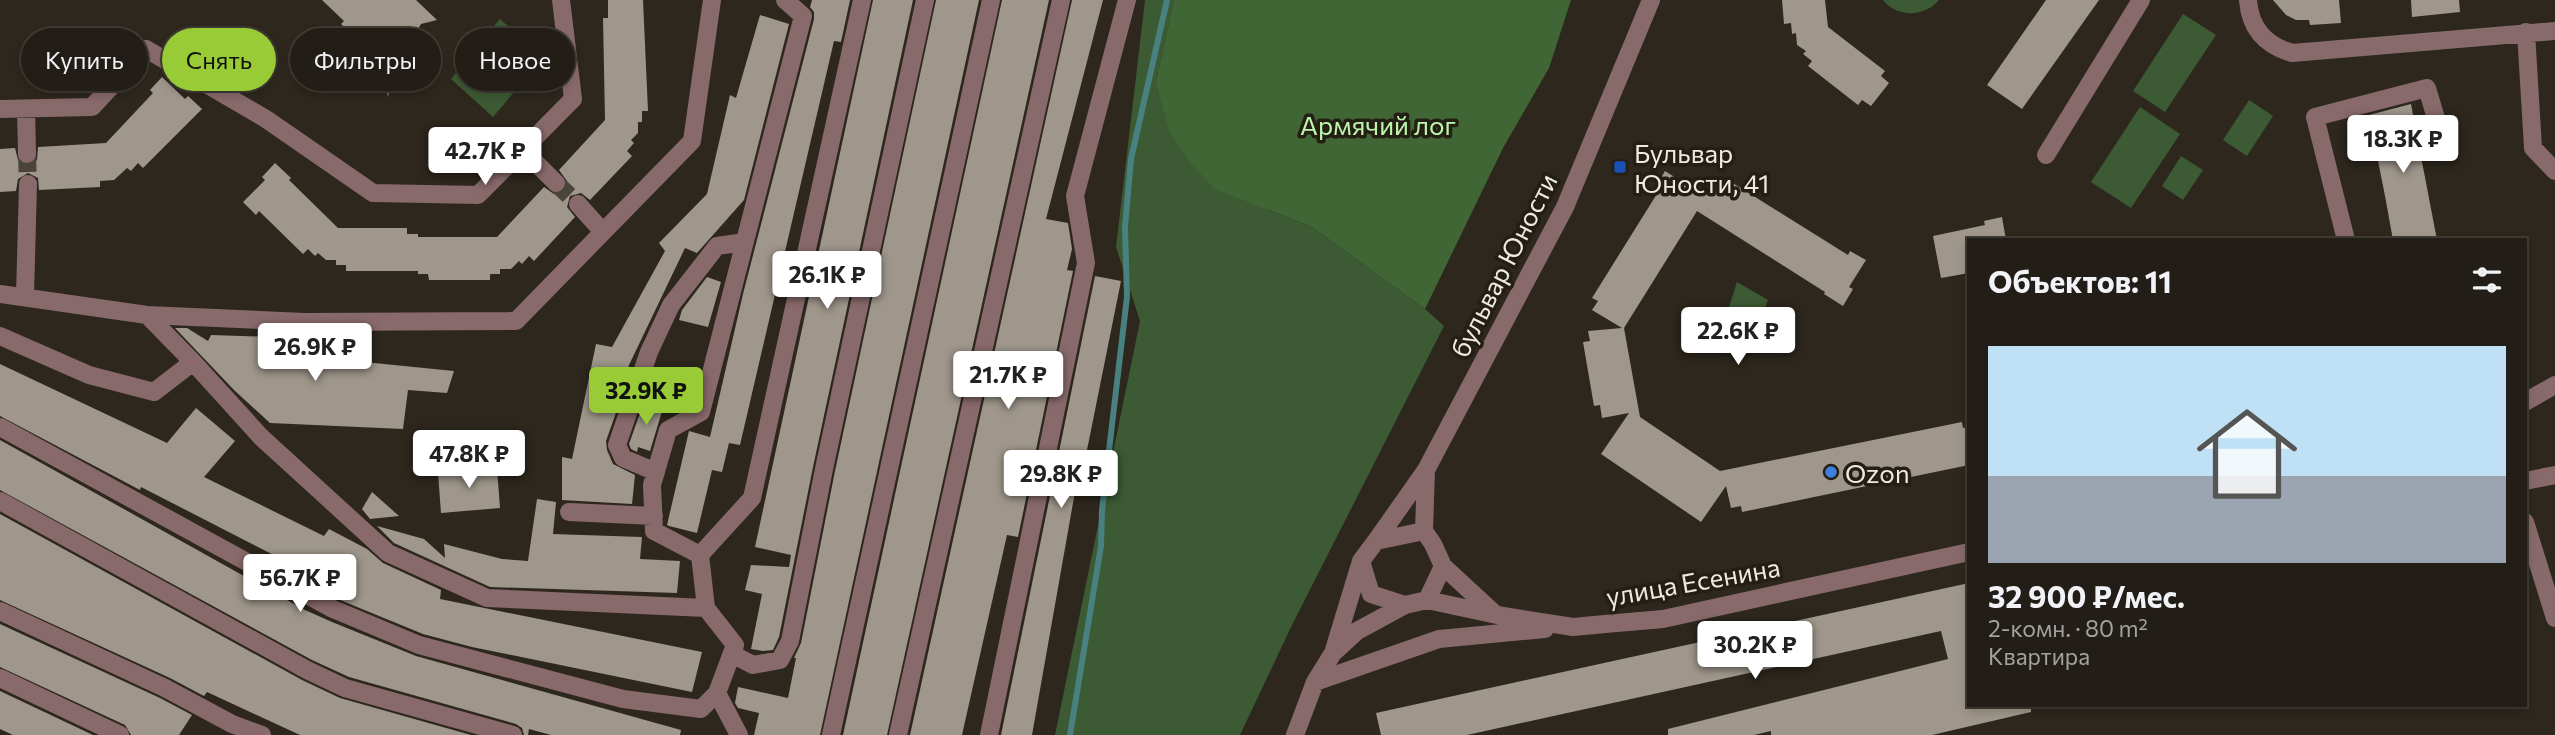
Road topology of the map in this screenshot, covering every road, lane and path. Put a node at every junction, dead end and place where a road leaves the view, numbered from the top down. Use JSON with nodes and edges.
{"nodes":[{"id":1,"x":561,"y":0,"type":"edge"},
{"id":2,"x":712,"y":0,"type":"edge"},
{"id":3,"x":785,"y":0,"type":"edge"},
{"id":4,"x":862,"y":0,"type":"edge"},
{"id":5,"x":925,"y":0,"type":"edge"},
{"id":6,"x":991,"y":0,"type":"edge"},
{"id":7,"x":1061,"y":0,"type":"edge"},
{"id":8,"x":1127,"y":0,"type":"edge"},
{"id":9,"x":1651,"y":0,"type":"edge"},
{"id":10,"x":2141,"y":0,"type":"edge"},
{"id":11,"x":2248,"y":0,"type":"edge"},
{"id":12,"x":2555,"y":31,"type":"edge"},
{"id":13,"x":2526,"y":32,"type":"junction"},
{"id":14,"x":0,"y":108,"type":"edge"},
{"id":15,"x":26,"y":109,"type":"junction"},
{"id":16,"x":523,"y":150,"type":"junction"},
{"id":17,"x":2446,"y":152,"type":"dead end"},
{"id":18,"x":27,"y":154,"type":"tunnel mouth"},
{"id":19,"x":2046,"y":155,"type":"dead end"},
{"id":20,"x":2555,"y":171,"type":"edge"},
{"id":21,"x":556,"y":183,"type":"tunnel mouth"},
{"id":22,"x":28,"y":184,"type":"tunnel mouth"},
{"id":23,"x":578,"y":204,"type":"tunnel mouth"},
{"id":24,"x":603,"y":232,"type":"junction"},
{"id":25,"x":2345,"y":238,"type":"edge"},
{"id":26,"x":745,"y":242,"type":"junction"},
{"id":27,"x":0,"y":294,"type":"edge"},
{"id":28,"x":25,"y":296,"type":"junction"},
{"id":29,"x":148,"y":315,"type":"junction"},
{"id":30,"x":0,"y":336,"type":"edge"},
{"id":31,"x":193,"y":362,"type":"junction"},
{"id":32,"x":2555,"y":385,"type":"edge"},
{"id":33,"x":2527,"y":401,"type":"edge"},
{"id":34,"x":0,"y":427,"type":"edge"},
{"id":35,"x":1426,"y":470,"type":"junction"},
{"id":36,"x":656,"y":472,"type":"junction"},
{"id":37,"x":2555,"y":475,"type":"edge"},
{"id":38,"x":2527,"y":481,"type":"edge"},
{"id":39,"x":0,"y":502,"type":"edge"},
{"id":40,"x":569,"y":512,"type":"dead end"},
{"id":41,"x":653,"y":516,"type":"junction"},
{"id":42,"x":2527,"y":528,"type":"edge"},
{"id":43,"x":1424,"y":531,"type":"junction"},
{"id":44,"x":1376,"y":541,"type":"junction"},
{"id":45,"x":1967,"y":552,"type":"edge"},
{"id":46,"x":700,"y":555,"type":"junction"},
{"id":47,"x":1361,"y":561,"type":"junction"},
{"id":48,"x":1443,"y":566,"type":"junction"},
{"id":49,"x":1427,"y":600,"type":"junction"},
{"id":50,"x":1405,"y":605,"type":"junction"},
{"id":51,"x":706,"y":608,"type":"junction"},
{"id":52,"x":0,"y":611,"type":"edge"},
{"id":53,"x":1497,"y":615,"type":"junction"},
{"id":54,"x":2555,"y":618,"type":"edge"},
{"id":55,"x":1573,"y":627,"type":"junction"},
{"id":56,"x":1333,"y":653,"type":"junction"},
{"id":57,"x":732,"y":654,"type":"junction"},
{"id":58,"x":0,"y":678,"type":"edge"},
{"id":59,"x":1315,"y":682,"type":"junction"},
{"id":60,"x":717,"y":693,"type":"junction"},
{"id":61,"x":232,"y":724,"type":"junction"},
{"id":62,"x":120,"y":735,"type":"edge"},
{"id":63,"x":216,"y":735,"type":"edge"},
{"id":64,"x":262,"y":735,"type":"edge"},
{"id":65,"x":513,"y":735,"type":"edge"},
{"id":66,"x":739,"y":735,"type":"edge"},
{"id":67,"x":831,"y":735,"type":"edge"},
{"id":68,"x":898,"y":735,"type":"edge"},
{"id":69,"x":989,"y":735,"type":"edge"},
{"id":70,"x":1295,"y":735,"type":"edge"}],
"edges":[{"from":1,"to":16,"type":"street"},
{"from":2,"to":24,"type":"street"},
{"from":3,"to":26,"type":"street"},
{"from":4,"to":46,"type":"street"},
{"from":5,"to":57,"type":"street"},
{"from":6,"to":67,"type":"street"},
{"from":7,"to":68,"type":"street"},
{"from":8,"to":69,"type":"street"},
{"from":9,"to":35,"type":"street","name":"бульвар Юности"},
{"from":10,"to":19,"type":"street"},
{"from":11,"to":13,"type":"street"},
{"from":12,"to":13,"type":"street"},
{"from":13,"to":20,"type":"street"},
{"from":14,"to":15,"type":"street"},
{"from":15,"to":16,"type":"street"},
{"from":15,"to":18,"type":"street"},
{"from":16,"to":21,"type":"street"},
{"from":17,"to":25,"type":"street"},
{"from":22,"to":28,"type":"street"},
{"from":23,"to":24,"type":"street"},
{"from":24,"to":29,"type":"street"},
{"from":26,"to":36,"type":"street"},
{"from":26,"to":36,"type":"street"},
{"from":27,"to":28,"type":"street"},
{"from":28,"to":29,"type":"street"},
{"from":29,"to":31,"type":"street"},
{"from":30,"to":31,"type":"street"},
{"from":31,"to":51,"type":"street"},
{"from":32,"to":33,"type":"street"},
{"from":34,"to":60,"type":"street"},
{"from":35,"to":43,"type":"street"},
{"from":35,"to":44,"type":"street","name":"бульвар Юности"},
{"from":36,"to":41,"type":"street"},
{"from":37,"to":38,"type":"street"},
{"from":39,"to":65,"type":"street"},
{"from":40,"to":41,"type":"street"},
{"from":41,"to":46,"type":"street"},
{"from":42,"to":54,"type":"street"},
{"from":43,"to":44,"type":"street"},
{"from":43,"to":48,"type":"street"},
{"from":44,"to":47,"type":"street"},
{"from":45,"to":55,"type":"street","name":"улица Есенина"},
{"from":46,"to":51,"type":"street"},
{"from":47,"to":50,"type":"street"},
{"from":47,"to":56,"type":"street"},
{"from":48,"to":49,"type":"street"},
{"from":48,"to":53,"type":"street"},
{"from":49,"to":50,"type":"street"},
{"from":49,"to":53,"type":"street","name":"улица Есенина"},
{"from":50,"to":56,"type":"street"},
{"from":51,"to":57,"type":"street"},
{"from":52,"to":61,"type":"street"},
{"from":53,"to":55,"type":"street","name":"улица Есенина"},
{"from":55,"to":59,"type":"street"},
{"from":56,"to":59,"type":"street"},
{"from":57,"to":60,"type":"street"},
{"from":58,"to":62,"type":"street"},
{"from":59,"to":70,"type":"street"},
{"from":60,"to":66,"type":"street"},
{"from":61,"to":63,"type":"street"},
{"from":61,"to":64,"type":"street"}]}
